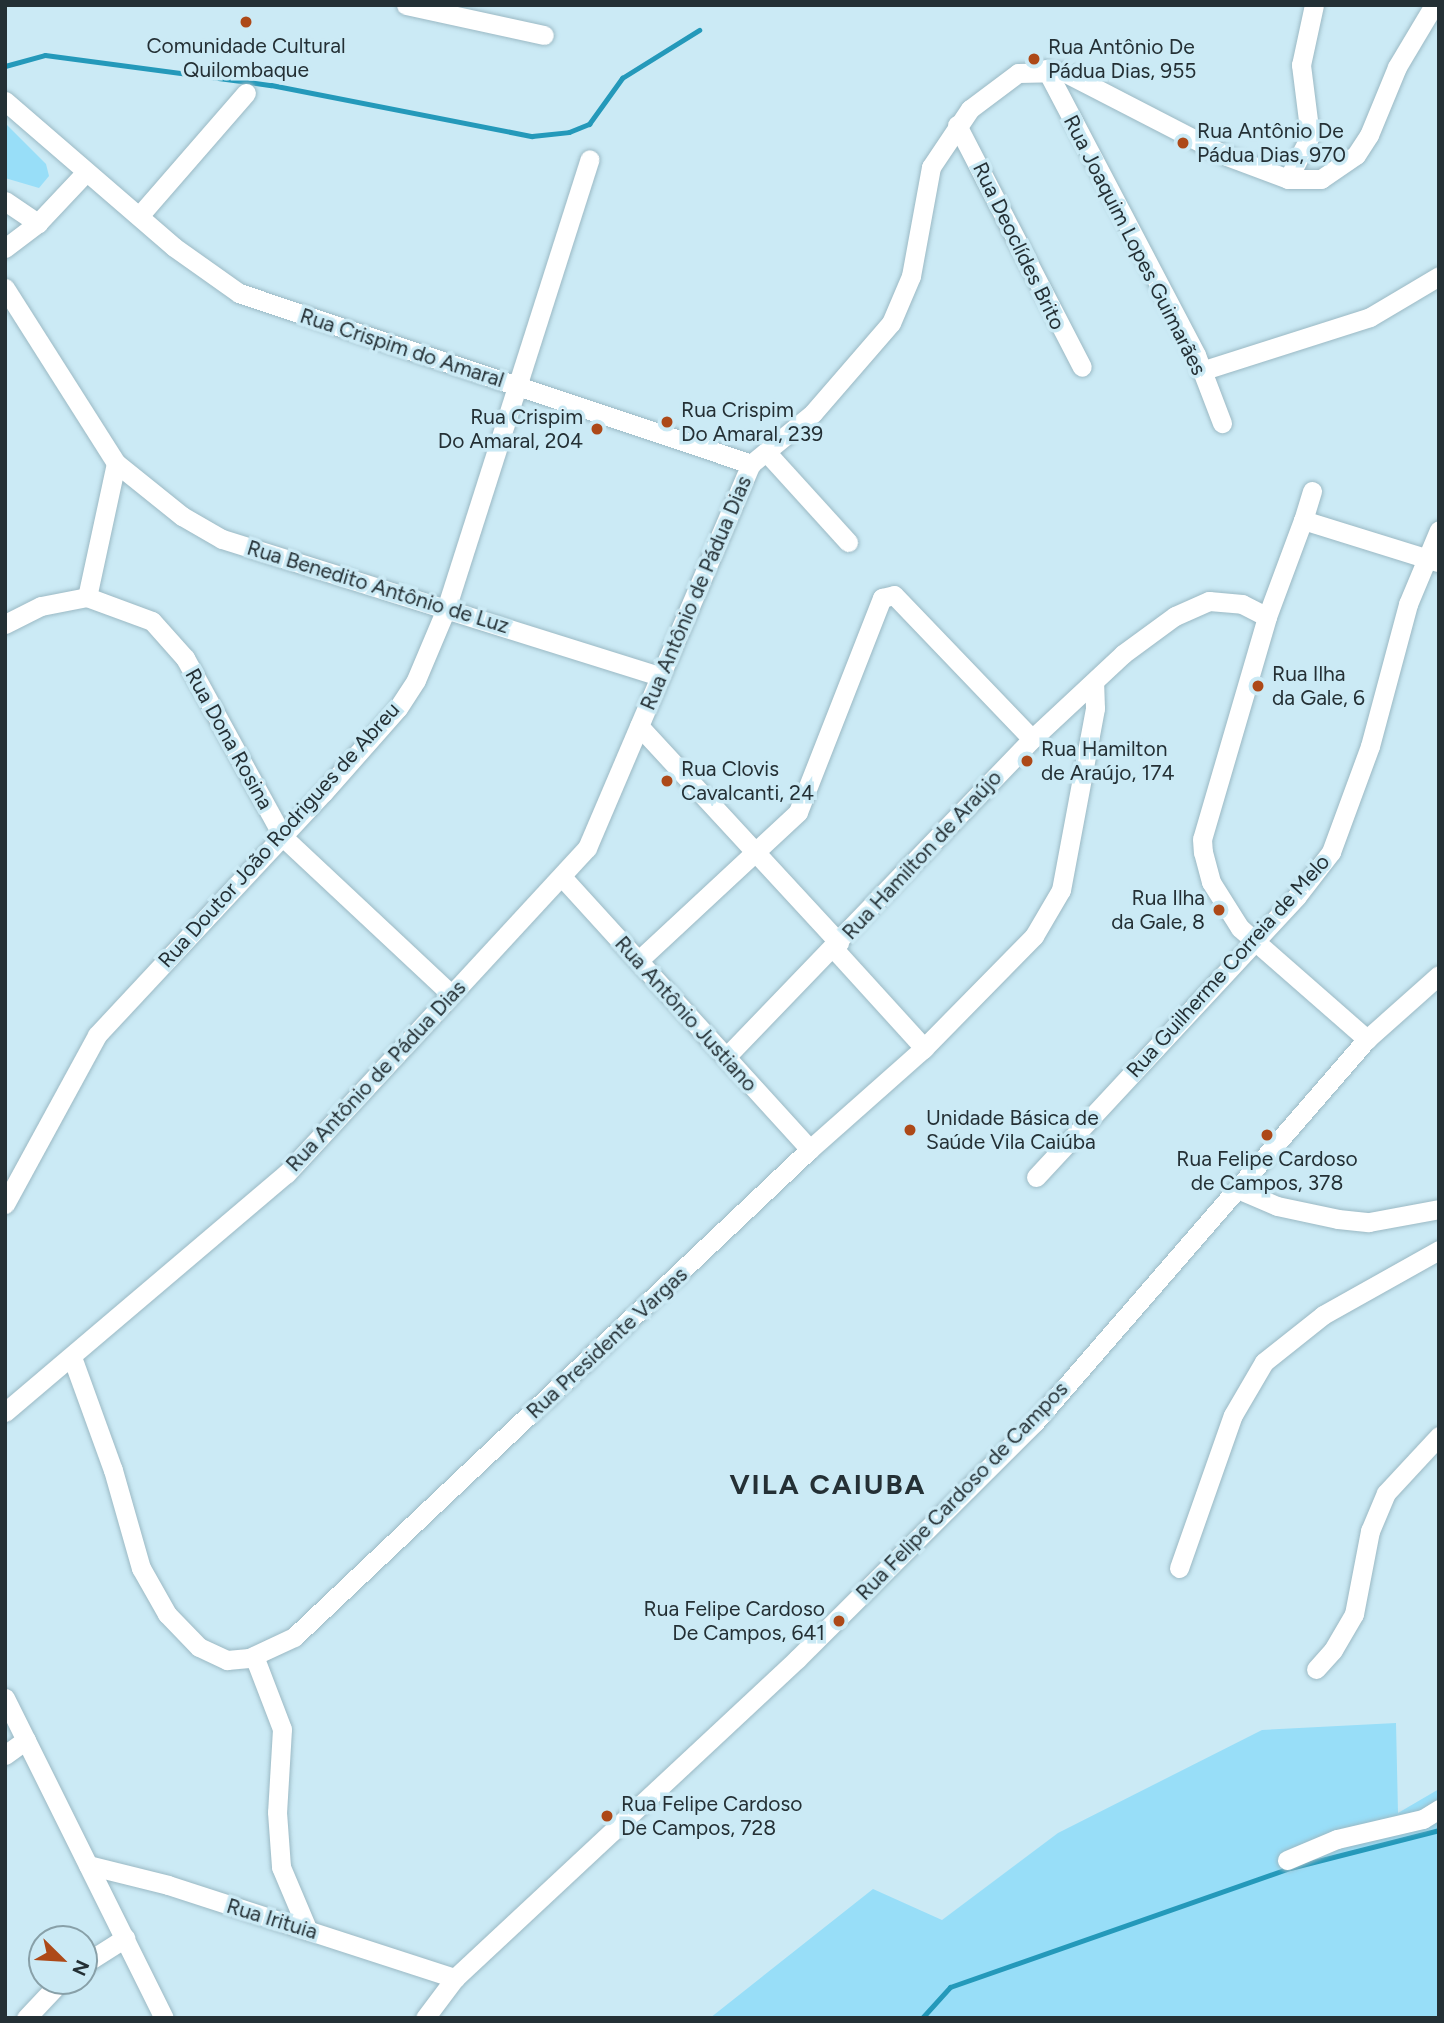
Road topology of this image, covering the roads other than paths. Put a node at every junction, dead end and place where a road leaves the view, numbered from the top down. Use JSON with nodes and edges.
{"nodes":[{"id":1,"x":406,"y":5,"type":"edge"},
{"id":2,"x":1314,"y":5,"type":"edge"},
{"id":3,"x":1434,"y":5,"type":"edge"},
{"id":4,"x":544,"y":35,"type":"dead end"},
{"id":5,"x":1046,"y":69,"type":"junction"},
{"id":6,"x":246,"y":93,"type":"dead end"},
{"id":7,"x":6,"y":101,"type":"edge"},
{"id":8,"x":957,"y":125,"type":"junction"},
{"id":9,"x":590,"y":159,"type":"dead end"},
{"id":10,"x":86,"y":172,"type":"junction"},
{"id":11,"x":1289,"y":179,"type":"junction"},
{"id":12,"x":5,"y":201,"type":"edge"},
{"id":13,"x":139,"y":216,"type":"junction"},
{"id":14,"x":38,"y":223,"type":"junction"},
{"id":15,"x":5,"y":248,"type":"edge"},
{"id":16,"x":1439,"y":276,"type":"edge"},
{"id":17,"x":5,"y":288,"type":"edge"},
{"id":18,"x":1082,"y":367,"type":"dead end"},
{"id":19,"x":1201,"y":371,"type":"junction"},
{"id":20,"x":517,"y":386,"type":"junction"},
{"id":21,"x":1222,"y":423,"type":"dead end"},
{"id":22,"x":768,"y":454,"type":"junction"},
{"id":23,"x":116,"y":463,"type":"junction"},
{"id":24,"x":751,"y":464,"type":"junction"},
{"id":25,"x":1312,"y":491,"type":"dead end"},
{"id":26,"x":1303,"y":520,"type":"junction"},
{"id":27,"x":1439,"y":530,"type":"edge"},
{"id":28,"x":848,"y":541,"type":"dead end"},
{"id":29,"x":1433,"y":560,"type":"edge"},
{"id":30,"x":87,"y":597,"type":"junction"},
{"id":31,"x":446,"y":609,"type":"junction"},
{"id":32,"x":1266,"y":617,"type":"junction"},
{"id":33,"x":5,"y":624,"type":"edge"},
{"id":34,"x":658,"y":676,"type":"junction"},
{"id":35,"x":1094,"y":683,"type":"junction"},
{"id":36,"x":639,"y":726,"type":"junction"},
{"id":37,"x":1032,"y":739,"type":"junction"},
{"id":38,"x":283,"y":837,"type":"junction"},
{"id":39,"x":758,"y":854,"type":"junction"},
{"id":40,"x":563,"y":878,"type":"junction"},
{"id":41,"x":1255,"y":943,"type":"junction"},
{"id":42,"x":836,"y":946,"type":"junction"},
{"id":43,"x":639,"y":960,"type":"junction"},
{"id":44,"x":1435,"y":984,"type":"edge"},
{"id":45,"x":451,"y":994,"type":"junction"},
{"id":46,"x":1367,"y":1039,"type":"junction"},
{"id":47,"x":924,"y":1048,"type":"junction"},
{"id":48,"x":727,"y":1056,"type":"junction"},
{"id":49,"x":810,"y":1149,"type":"junction"},
{"id":50,"x":1036,"y":1177,"type":"dead end"},
{"id":51,"x":1240,"y":1190,"type":"junction"},
{"id":52,"x":5,"y":1204,"type":"edge"},
{"id":53,"x":1439,"y":1209,"type":"edge"},
{"id":54,"x":1439,"y":1250,"type":"edge"},
{"id":55,"x":72,"y":1357,"type":"junction"},
{"id":56,"x":5,"y":1412,"type":"edge"},
{"id":57,"x":1439,"y":1436,"type":"edge"},
{"id":58,"x":1179,"y":1568,"type":"dead end"},
{"id":59,"x":254,"y":1656,"type":"junction"},
{"id":60,"x":1316,"y":1669,"type":"dead end"},
{"id":61,"x":5,"y":1698,"type":"edge"},
{"id":62,"x":26,"y":1740,"type":"junction"},
{"id":63,"x":5,"y":1755,"type":"edge"},
{"id":64,"x":1439,"y":1809,"type":"edge"},
{"id":65,"x":1287,"y":1860,"type":"dead end"},
{"id":66,"x":88,"y":1864,"type":"junction"},
{"id":67,"x":308,"y":1931,"type":"junction"},
{"id":68,"x":125,"y":1938,"type":"junction"},
{"id":69,"x":98,"y":1955,"type":"edge"},
{"id":70,"x":456,"y":1978,"type":"junction"},
{"id":71,"x":48,"y":1995,"type":"edge"},
{"id":72,"x":26,"y":2018,"type":"edge"},
{"id":73,"x":164,"y":2018,"type":"edge"},
{"id":74,"x":425,"y":2018,"type":"edge"}],
"edges":[{"from":1,"to":4,"type":"street"},
{"from":2,"to":11,"type":"street"},
{"from":3,"to":11,"type":"street","name":"Rua Antônio de Pádua Dias"},
{"from":5,"to":8,"type":"street","name":"Rua Antônio de Pádua Dias"},
{"from":5,"to":11,"type":"street","name":"Rua Antônio de Pádua Dias"},
{"from":5,"to":19,"type":"street","name":"Rua Joaquim Lopes Guimarães"},
{"from":6,"to":13,"type":"street"},
{"from":7,"to":10,"type":"street","name":"Rua Crispim do Amaral"},
{"from":8,"to":18,"type":"street","name":"Rua Deoclídes Brito"},
{"from":8,"to":22,"type":"street","name":"Rua Antônio de Pádua Dias"},
{"from":9,"to":20,"type":"street","name":"Rua Doutor João Rodrigues de Abreu"},
{"from":10,"to":13,"type":"street","name":"Rua Crispim do Amaral"},
{"from":10,"to":14,"type":"street"},
{"from":12,"to":14,"type":"street"},
{"from":13,"to":20,"type":"street","name":"Rua Crispim do Amaral"},
{"from":14,"to":15,"type":"street"},
{"from":16,"to":19,"type":"street"},
{"from":17,"to":23,"type":"street","name":"Rua Benedito Antônio de Luz"},
{"from":19,"to":21,"type":"street","name":"Rua Joaquim Lopes Guimarães"},
{"from":20,"to":24,"type":"street","name":"Rua Crispim do Amaral"},
{"from":20,"to":31,"type":"street","name":"Rua Doutor João Rodrigues de Abreu"},
{"from":22,"to":24,"type":"street","name":"Rua Antônio de Pádua Dias"},
{"from":22,"to":28,"type":"street"},
{"from":23,"to":30,"type":"street"},
{"from":23,"to":31,"type":"street","name":"Rua Benedito Antônio de Luz"},
{"from":24,"to":34,"type":"street","name":"Rua Antônio de Pádua Dias"},
{"from":25,"to":26,"type":"street"},
{"from":26,"to":29,"type":"street"},
{"from":26,"to":32,"type":"street"},
{"from":27,"to":29,"type":"street","name":"Rua Guilherme Correia de Melo"},
{"from":29,"to":41,"type":"street","name":"Rua Guilherme Correia de Melo"},
{"from":30,"to":33,"type":"street","name":"Rua Dona Rosina"},
{"from":30,"to":38,"type":"street","name":"Rua Dona Rosina"},
{"from":31,"to":34,"type":"street","name":"Rua Benedito Antônio de Luz"},
{"from":31,"to":38,"type":"street","name":"Rua Doutor João Rodrigues de Abreu"},
{"from":32,"to":35,"type":"street","name":"Rua Hamilton de Araújo"},
{"from":32,"to":41,"type":"street"},
{"from":34,"to":36,"type":"street","name":"Rua Antônio de Pádua Dias"},
{"from":35,"to":37,"type":"street","name":"Rua Hamilton de Araújo"},
{"from":35,"to":47,"type":"street","name":"Rua Presidente Vargas"},
{"from":36,"to":39,"type":"street"},
{"from":36,"to":40,"type":"street","name":"Rua Antônio de Pádua Dias"},
{"from":37,"to":39,"type":"street"},
{"from":37,"to":42,"type":"street","name":"Rua Hamilton de Araújo"},
{"from":38,"to":45,"type":"street","name":"Rua Dona Rosina"},
{"from":38,"to":52,"type":"street","name":"Rua Doutor João Rodrigues de Abreu"},
{"from":39,"to":42,"type":"street"},
{"from":39,"to":43,"type":"street"},
{"from":40,"to":43,"type":"street","name":"Rua Antônio Justiano"},
{"from":40,"to":45,"type":"street","name":"Rua Antônio de Pádua Dias"},
{"from":41,"to":46,"type":"street"},
{"from":41,"to":50,"type":"street","name":"Rua Guilherme Correia de Melo"},
{"from":42,"to":47,"type":"street"},
{"from":42,"to":48,"type":"street","name":"Rua Hamilton de Araújo"},
{"from":43,"to":48,"type":"street","name":"Rua Antônio Justiano"},
{"from":44,"to":46,"type":"street","name":"Rua Felipe Cardoso de Campos"},
{"from":45,"to":55,"type":"street","name":"Rua Antônio de Pádua Dias"},
{"from":46,"to":51,"type":"street","name":"Rua Felipe Cardoso de Campos"},
{"from":47,"to":49,"type":"street","name":"Rua Presidente Vargas"},
{"from":48,"to":49,"type":"street","name":"Rua Antônio Justiano"},
{"from":49,"to":59,"type":"street","name":"Rua Presidente Vargas"},
{"from":51,"to":53,"type":"street"},
{"from":51,"to":70,"type":"street","name":"Rua Felipe Cardoso de Campos"},
{"from":54,"to":58,"type":"street"},
{"from":55,"to":56,"type":"street","name":"Rua Antônio de Pádua Dias"},
{"from":55,"to":59,"type":"street","name":"Rua Presidente Vargas"},
{"from":57,"to":60,"type":"street"},
{"from":59,"to":67,"type":"street"},
{"from":61,"to":62,"type":"street"},
{"from":62,"to":63,"type":"street"},
{"from":62,"to":66,"type":"street"},
{"from":64,"to":65,"type":"street"},
{"from":66,"to":67,"type":"street","name":"Rua Irituia"},
{"from":66,"to":68,"type":"street"},
{"from":67,"to":70,"type":"street","name":"Rua Irituia"},
{"from":68,"to":69,"type":"street"},
{"from":68,"to":73,"type":"street"},
{"from":70,"to":74,"type":"street","name":"Rua Felipe Cardoso de Campos"},
{"from":71,"to":72,"type":"street"}]}
